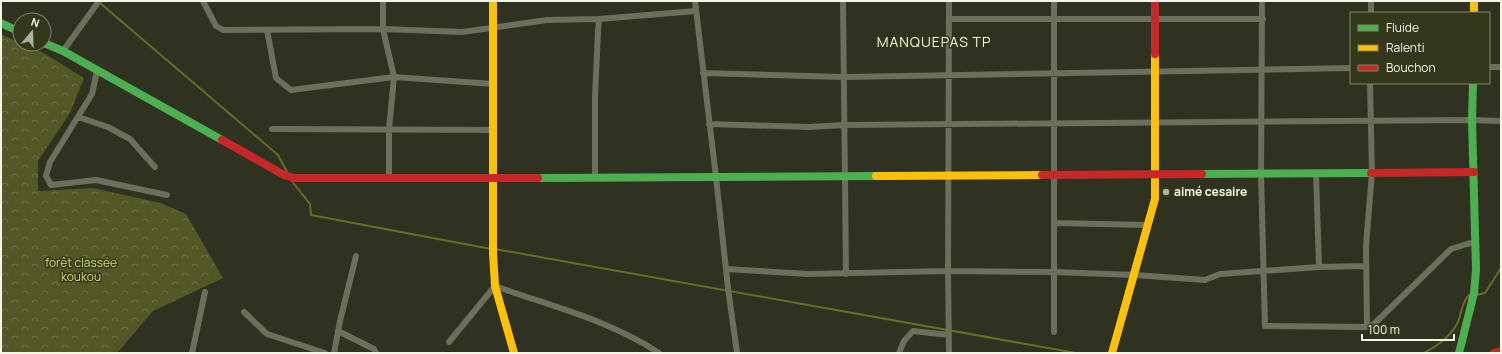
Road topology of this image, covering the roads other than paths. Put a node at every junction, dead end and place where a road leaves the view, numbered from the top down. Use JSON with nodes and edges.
{"nodes":[{"id":1,"x":99,"y":1,"type":"edge"},
{"id":2,"x":203,"y":1,"type":"edge"},
{"id":3,"x":383,"y":1,"type":"edge"},
{"id":4,"x":493,"y":1,"type":"edge"},
{"id":5,"x":695,"y":1,"type":"edge"},
{"id":6,"x":843,"y":1,"type":"edge"},
{"id":7,"x":949,"y":1,"type":"edge"},
{"id":8,"x":1054,"y":1,"type":"edge"},
{"id":9,"x":1155,"y":1,"type":"edge"},
{"id":10,"x":1262,"y":1,"type":"edge"},
{"id":11,"x":1371,"y":1,"type":"edge"},
{"id":12,"x":1474,"y":1,"type":"edge"},
{"id":13,"x":696,"y":11,"type":"junction"},
{"id":14,"x":1371,"y":12,"type":"edge"},
{"id":15,"x":1474,"y":12,"type":"edge"},
{"id":16,"x":949,"y":18,"type":"junction"},
{"id":17,"x":1054,"y":19,"type":"junction"},
{"id":18,"x":1156,"y":19,"type":"junction"},
{"id":19,"x":1263,"y":19,"type":"junction"},
{"id":20,"x":599,"y":20,"type":"junction"},
{"id":21,"x":1,"y":23,"type":"edge"},
{"id":22,"x":12,"y":28,"type":"edge"},
{"id":23,"x":493,"y":28,"type":"junction"},
{"id":24,"x":383,"y":29,"type":"junction"},
{"id":25,"x":267,"y":30,"type":"junction"},
{"id":26,"x":52,"y":46,"type":"edge"},
{"id":27,"x":63,"y":51,"type":"junction"},
{"id":28,"x":1490,"y":67,"type":"edge"},
{"id":29,"x":1350,"y":68,"type":"edge"},
{"id":30,"x":1501,"y":68,"type":"edge"},
{"id":31,"x":1263,"y":69,"type":"junction"},
{"id":32,"x":97,"y":71,"type":"junction"},
{"id":33,"x":1156,"y":71,"type":"junction"},
{"id":34,"x":703,"y":73,"type":"junction"},
{"id":35,"x":1054,"y":74,"type":"junction"},
{"id":36,"x":949,"y":75,"type":"junction"},
{"id":37,"x":394,"y":77,"type":"junction"},
{"id":38,"x":844,"y":77,"type":"junction"},
{"id":39,"x":493,"y":84,"type":"junction"},
{"id":40,"x":1370,"y":84,"type":"edge"},
{"id":41,"x":1473,"y":84,"type":"edge"},
{"id":42,"x":78,"y":117,"type":"junction"},
{"id":43,"x":1472,"y":120,"type":"junction"},
{"id":44,"x":1370,"y":121,"type":"junction"},
{"id":45,"x":1501,"y":121,"type":"edge"},
{"id":46,"x":1156,"y":122,"type":"junction"},
{"id":47,"x":1263,"y":122,"type":"junction"},
{"id":48,"x":1054,"y":123,"type":"junction"},
{"id":49,"x":709,"y":124,"type":"junction"},
{"id":50,"x":949,"y":124,"type":"junction"},
{"id":51,"x":844,"y":125,"type":"junction"},
{"id":52,"x":272,"y":129,"type":"dead end"},
{"id":53,"x":389,"y":129,"type":"junction"},
{"id":54,"x":493,"y":130,"type":"junction"},
{"id":55,"x":155,"y":167,"type":"dead end"},
{"id":56,"x":1474,"y":172,"type":"junction"},
{"id":57,"x":1261,"y":173,"type":"junction"},
{"id":58,"x":1316,"y":173,"type":"junction"},
{"id":59,"x":1372,"y":173,"type":"junction"},
{"id":60,"x":1156,"y":174,"type":"junction"},
{"id":61,"x":1054,"y":175,"type":"junction"},
{"id":62,"x":845,"y":176,"type":"junction"},
{"id":63,"x":948,"y":176,"type":"junction"},
{"id":64,"x":716,"y":177,"type":"junction"},
{"id":65,"x":595,"y":178,"type":"junction"},
{"id":66,"x":389,"y":179,"type":"junction"},
{"id":67,"x":494,"y":179,"type":"junction"},
{"id":68,"x":167,"y":195,"type":"dead end"},
{"id":69,"x":1054,"y":223,"type":"junction"},
{"id":70,"x":1148,"y":225,"type":"junction"},
{"id":71,"x":1476,"y":242,"type":"junction"},
{"id":72,"x":356,"y":256,"type":"dead end"},
{"id":73,"x":1366,"y":266,"type":"junction"},
{"id":74,"x":1320,"y":267,"type":"junction"},
{"id":75,"x":726,"y":269,"type":"junction"},
{"id":76,"x":1264,"y":270,"type":"junction"},
{"id":77,"x":948,"y":271,"type":"junction"},
{"id":78,"x":1054,"y":272,"type":"junction"},
{"id":79,"x":846,"y":274,"type":"junction"},
{"id":80,"x":1135,"y":275,"type":"junction"},
{"id":81,"x":495,"y":286,"type":"junction"},
{"id":82,"x":205,"y":292,"type":"dead end"},
{"id":83,"x":244,"y":312,"type":"dead end"},
{"id":84,"x":1367,"y":327,"type":"junction"},
{"id":85,"x":338,"y":331,"type":"junction"},
{"id":86,"x":949,"y":331,"type":"junction"},
{"id":87,"x":1054,"y":332,"type":"dead end"},
{"id":88,"x":449,"y":342,"type":"dead end"},
{"id":89,"x":1501,"y":351,"type":"edge"},
{"id":90,"x":193,"y":353,"type":"edge"},
{"id":91,"x":325,"y":353,"type":"edge"},
{"id":92,"x":334,"y":353,"type":"edge"},
{"id":93,"x":376,"y":353,"type":"edge"},
{"id":94,"x":514,"y":353,"type":"edge"},
{"id":95,"x":659,"y":353,"type":"edge"},
{"id":96,"x":738,"y":353,"type":"edge"},
{"id":97,"x":899,"y":353,"type":"edge"},
{"id":98,"x":949,"y":353,"type":"edge"},
{"id":99,"x":1112,"y":353,"type":"edge"},
{"id":100,"x":1459,"y":353,"type":"edge"},
{"id":101,"x":1494,"y":353,"type":"edge"}],
"edges":[{"from":1,"to":27,"type":"street"},
{"from":2,"to":25,"type":"street"},
{"from":3,"to":24,"type":"street"},
{"from":4,"to":23,"type":"street"},
{"from":5,"to":13,"type":"street"},
{"from":6,"to":38,"type":"street"},
{"from":7,"to":16,"type":"street"},
{"from":8,"to":17,"type":"street"},
{"from":9,"to":18,"type":"street"},
{"from":10,"to":19,"type":"street"},
{"from":11,"to":14,"type":"street"},
{"from":12,"to":15,"type":"street"},
{"from":13,"to":20,"type":"street"},
{"from":13,"to":34,"type":"street"},
{"from":16,"to":17,"type":"street"},
{"from":16,"to":36,"type":"street"},
{"from":17,"to":18,"type":"street"},
{"from":17,"to":35,"type":"street"},
{"from":18,"to":19,"type":"street"},
{"from":18,"to":33,"type":"street"},
{"from":19,"to":31,"type":"street"},
{"from":20,"to":23,"type":"street"},
{"from":20,"to":65,"type":"street"},
{"from":21,"to":22,"type":"street"},
{"from":23,"to":24,"type":"street"},
{"from":23,"to":39,"type":"street"},
{"from":24,"to":25,"type":"street"},
{"from":24,"to":37,"type":"street"},
{"from":25,"to":37,"type":"street"},
{"from":26,"to":27,"type":"street"},
{"from":27,"to":32,"type":"street"},
{"from":28,"to":30,"type":"street"},
{"from":29,"to":31,"type":"street"},
{"from":31,"to":33,"type":"street"},
{"from":31,"to":47,"type":"street"},
{"from":32,"to":42,"type":"street"},
{"from":32,"to":66,"type":"street"},
{"from":33,"to":35,"type":"street"},
{"from":33,"to":46,"type":"street"},
{"from":34,"to":38,"type":"street"},
{"from":34,"to":49,"type":"street"},
{"from":35,"to":36,"type":"street"},
{"from":35,"to":48,"type":"street"},
{"from":36,"to":38,"type":"street"},
{"from":36,"to":50,"type":"street"},
{"from":37,"to":39,"type":"street"},
{"from":37,"to":53,"type":"street"},
{"from":38,"to":51,"type":"street"},
{"from":39,"to":54,"type":"street"},
{"from":40,"to":44,"type":"street"},
{"from":41,"to":43,"type":"street"},
{"from":42,"to":55,"type":"street"},
{"from":42,"to":68,"type":"street"},
{"from":43,"to":44,"type":"street"},
{"from":43,"to":45,"type":"street"},
{"from":43,"to":56,"type":"street"},
{"from":44,"to":47,"type":"street"},
{"from":44,"to":59,"type":"street"},
{"from":46,"to":47,"type":"street"},
{"from":46,"to":48,"type":"street"},
{"from":46,"to":60,"type":"street"},
{"from":47,"to":57,"type":"street"},
{"from":48,"to":50,"type":"street"},
{"from":48,"to":61,"type":"street"},
{"from":49,"to":51,"type":"street"},
{"from":49,"to":64,"type":"street"},
{"from":50,"to":51,"type":"street"},
{"from":50,"to":63,"type":"street"},
{"from":51,"to":62,"type":"street"},
{"from":52,"to":53,"type":"street"},
{"from":53,"to":54,"type":"street"},
{"from":53,"to":66,"type":"street"},
{"from":54,"to":67,"type":"street"},
{"from":56,"to":59,"type":"street"},
{"from":56,"to":71,"type":"street"},
{"from":57,"to":58,"type":"street"},
{"from":57,"to":60,"type":"street"},
{"from":57,"to":76,"type":"street"},
{"from":58,"to":59,"type":"street"},
{"from":58,"to":74,"type":"street"},
{"from":59,"to":73,"type":"street"},
{"from":60,"to":61,"type":"street"},
{"from":60,"to":70,"type":"street"},
{"from":61,"to":63,"type":"street"},
{"from":61,"to":69,"type":"street"},
{"from":62,"to":63,"type":"street"},
{"from":62,"to":64,"type":"street"},
{"from":62,"to":79,"type":"street"},
{"from":63,"to":77,"type":"street"},
{"from":64,"to":65,"type":"street"},
{"from":64,"to":75,"type":"street"},
{"from":65,"to":67,"type":"street"},
{"from":66,"to":67,"type":"street"},
{"from":67,"to":81,"type":"street"},
{"from":69,"to":70,"type":"street"},
{"from":69,"to":78,"type":"street"},
{"from":70,"to":80,"type":"street"},
{"from":71,"to":84,"type":"street"},
{"from":71,"to":100,"type":"street"},
{"from":72,"to":85,"type":"street"},
{"from":73,"to":74,"type":"street"},
{"from":73,"to":84,"type":"street"},
{"from":74,"to":76,"type":"street"},
{"from":75,"to":79,"type":"street"},
{"from":75,"to":96,"type":"street"},
{"from":76,"to":80,"type":"street"},
{"from":76,"to":84,"type":"street"},
{"from":77,"to":78,"type":"street"},
{"from":77,"to":79,"type":"street"},
{"from":77,"to":86,"type":"street"},
{"from":78,"to":80,"type":"street"},
{"from":78,"to":87,"type":"street"},
{"from":80,"to":99,"type":"street"},
{"from":81,"to":88,"type":"street"},
{"from":81,"to":94,"type":"street"},
{"from":81,"to":95,"type":"street"},
{"from":82,"to":90,"type":"street"},
{"from":83,"to":91,"type":"street"},
{"from":85,"to":92,"type":"street"},
{"from":85,"to":93,"type":"street"},
{"from":86,"to":97,"type":"street"},
{"from":86,"to":98,"type":"street"},
{"from":89,"to":101,"type":"street"}]}
